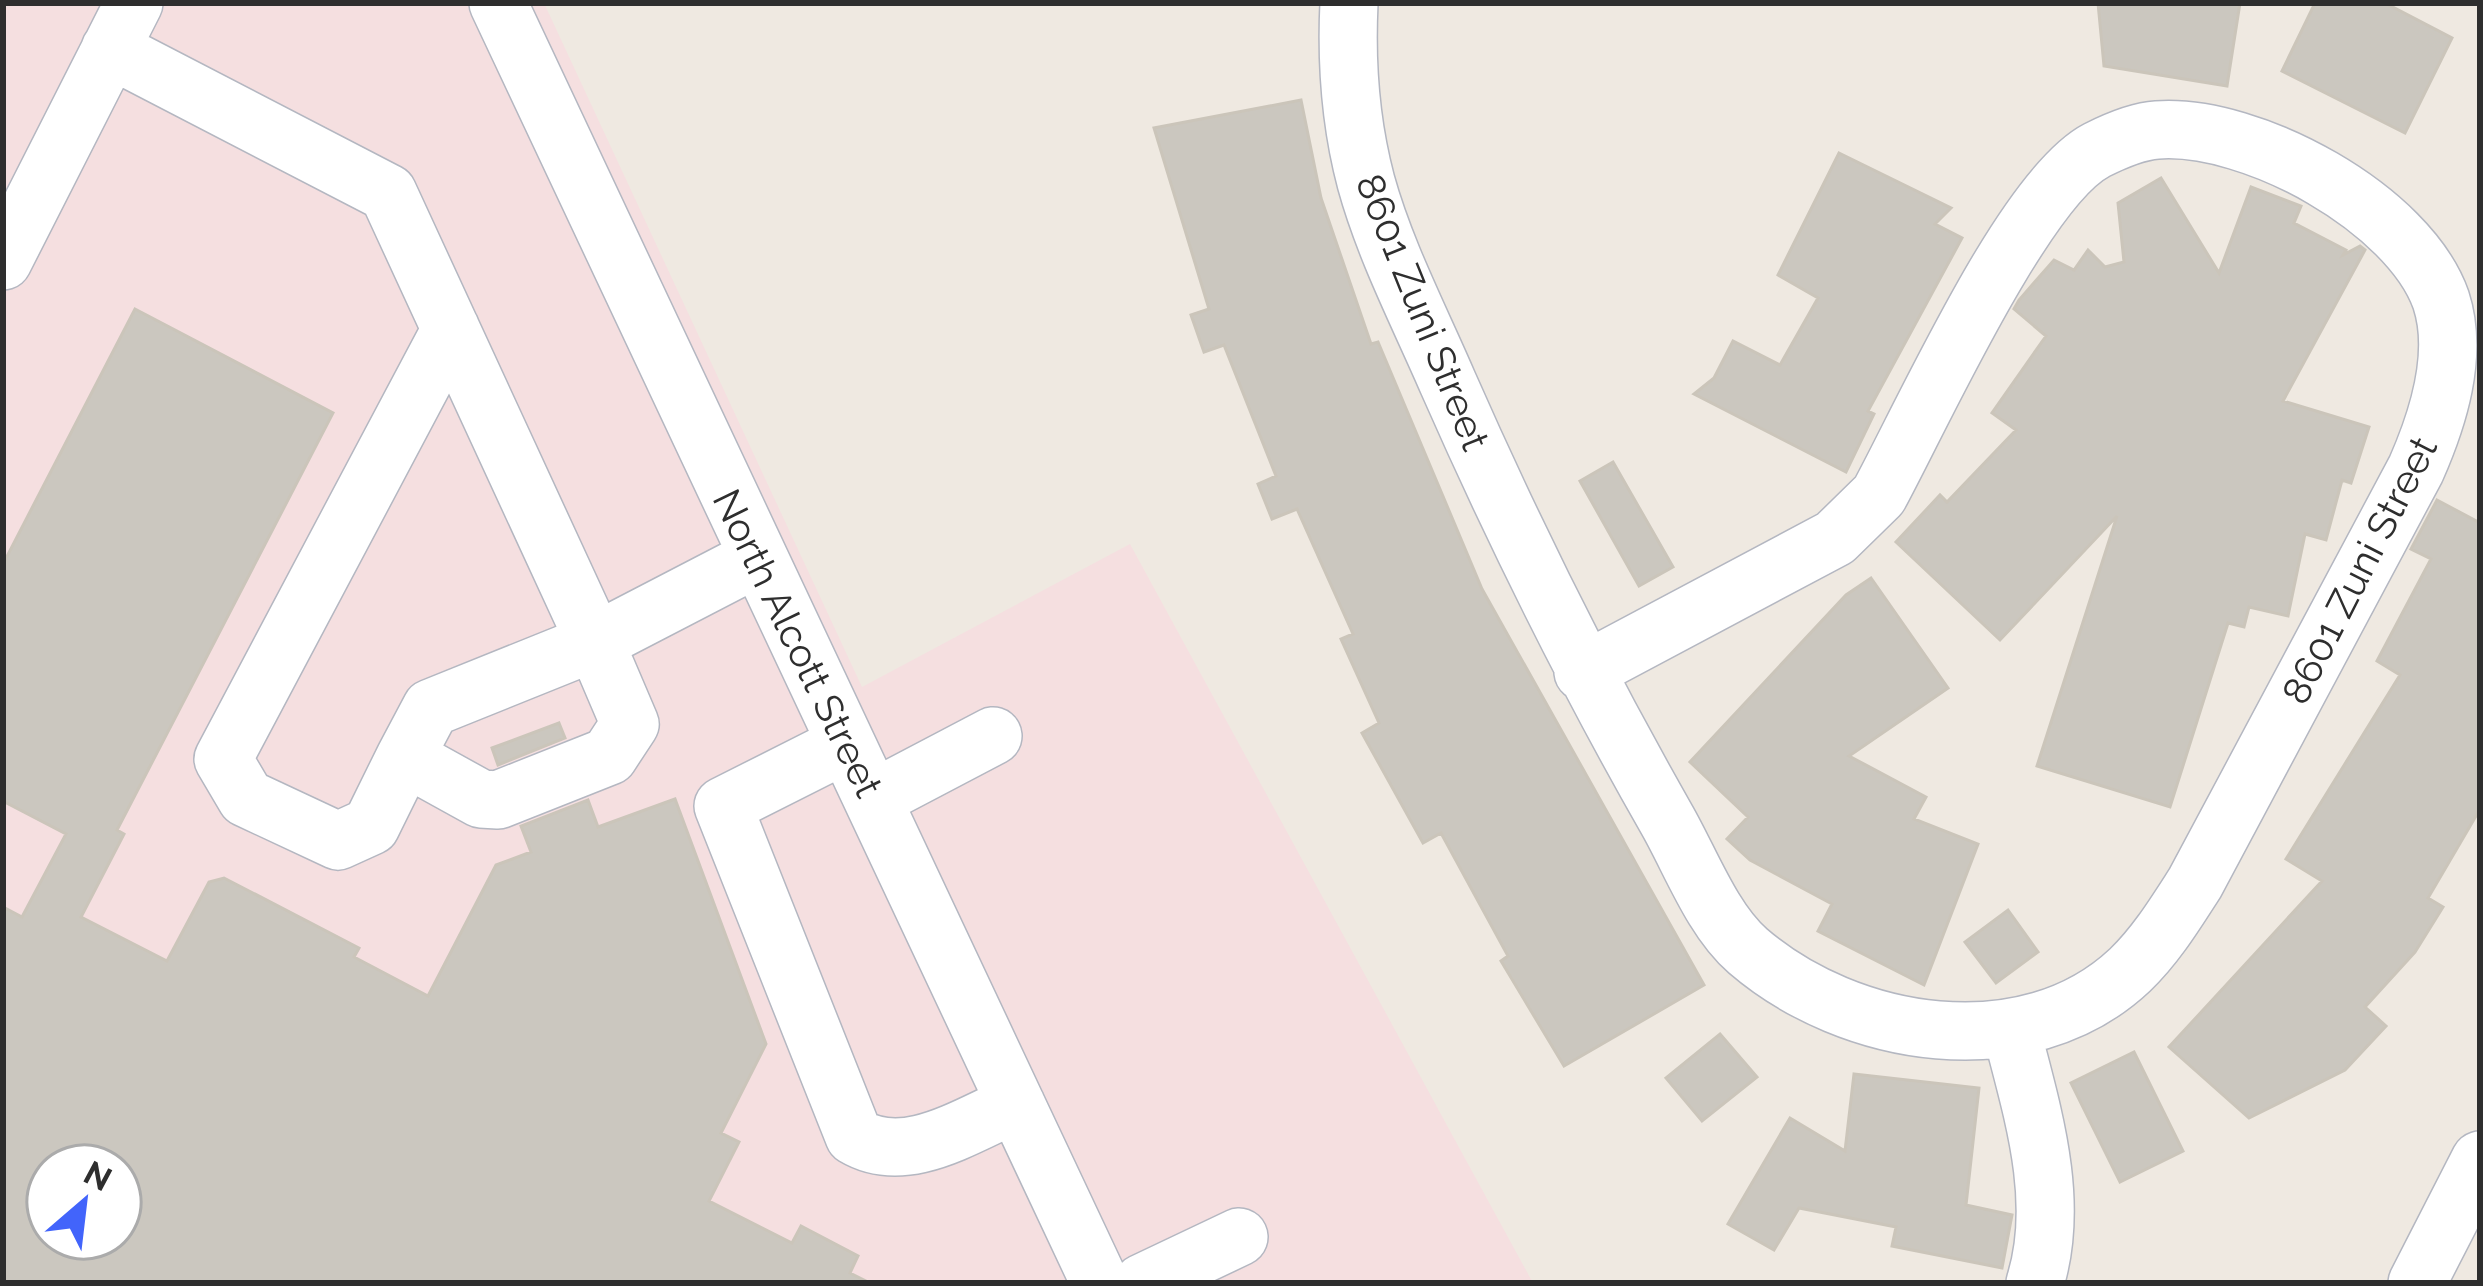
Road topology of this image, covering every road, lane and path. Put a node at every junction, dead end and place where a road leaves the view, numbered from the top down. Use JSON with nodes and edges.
{"nodes":[{"id":1,"x":498,"y":3,"type":"edge"},
{"id":2,"x":1349,"y":3,"type":"edge"},
{"id":3,"x":122,"y":26,"type":"edge"},
{"id":4,"x":3,"y":261,"type":"edge"},
{"id":5,"x":451,"y":329,"type":"junction"},
{"id":6,"x":757,"y":558,"type":"junction"},
{"id":7,"x":595,"y":642,"type":"junction"},
{"id":8,"x":1583,"y":672,"type":"junction"},
{"id":9,"x":993,"y":736,"type":"dead end"},
{"id":10,"x":846,"y":744,"type":"junction"},
{"id":11,"x":405,"y":757,"type":"junction"},
{"id":12,"x":873,"y":799,"type":"junction"},
{"id":13,"x":2011,"y":1030,"type":"junction"},
{"id":14,"x":1016,"y":1104,"type":"junction"},
{"id":15,"x":2480,"y":1160,"type":"edge"},
{"id":16,"x":1238,"y":1237,"type":"dead end"},
{"id":17,"x":1100,"y":1283,"type":"edge"},
{"id":18,"x":1142,"y":1283,"type":"edge"},
{"id":19,"x":2035,"y":1283,"type":"edge"},
{"id":20,"x":2417,"y":1283,"type":"edge"}],
"edges":[{"from":1,"to":6,"type":"street","name":"North Alcott Street"},
{"from":2,"to":8,"type":"street","name":"8601 Zuni Street"},
{"from":3,"to":4,"type":"street"},
{"from":3,"to":5,"type":"street"},
{"from":5,"to":7,"type":"street"},
{"from":5,"to":11,"type":"street"},
{"from":6,"to":7,"type":"street"},
{"from":6,"to":10,"type":"street","name":"North Alcott Street"},
{"from":7,"to":11,"type":"street"},
{"from":7,"to":11,"type":"street"},
{"from":8,"to":13,"type":"street","name":"8601 Zuni Street"},
{"from":8,"to":13,"type":"street","name":"8601 Zuni Street"},
{"from":9,"to":12,"type":"street"},
{"from":10,"to":12,"type":"street","name":"North Alcott Street"},
{"from":10,"to":14,"type":"street"},
{"from":12,"to":14,"type":"street","name":"North Alcott Street"},
{"from":13,"to":19,"type":"street"},
{"from":14,"to":17,"type":"street","name":"North Alcott Street"},
{"from":15,"to":20,"type":"street"},
{"from":16,"to":18,"type":"street"}]}
